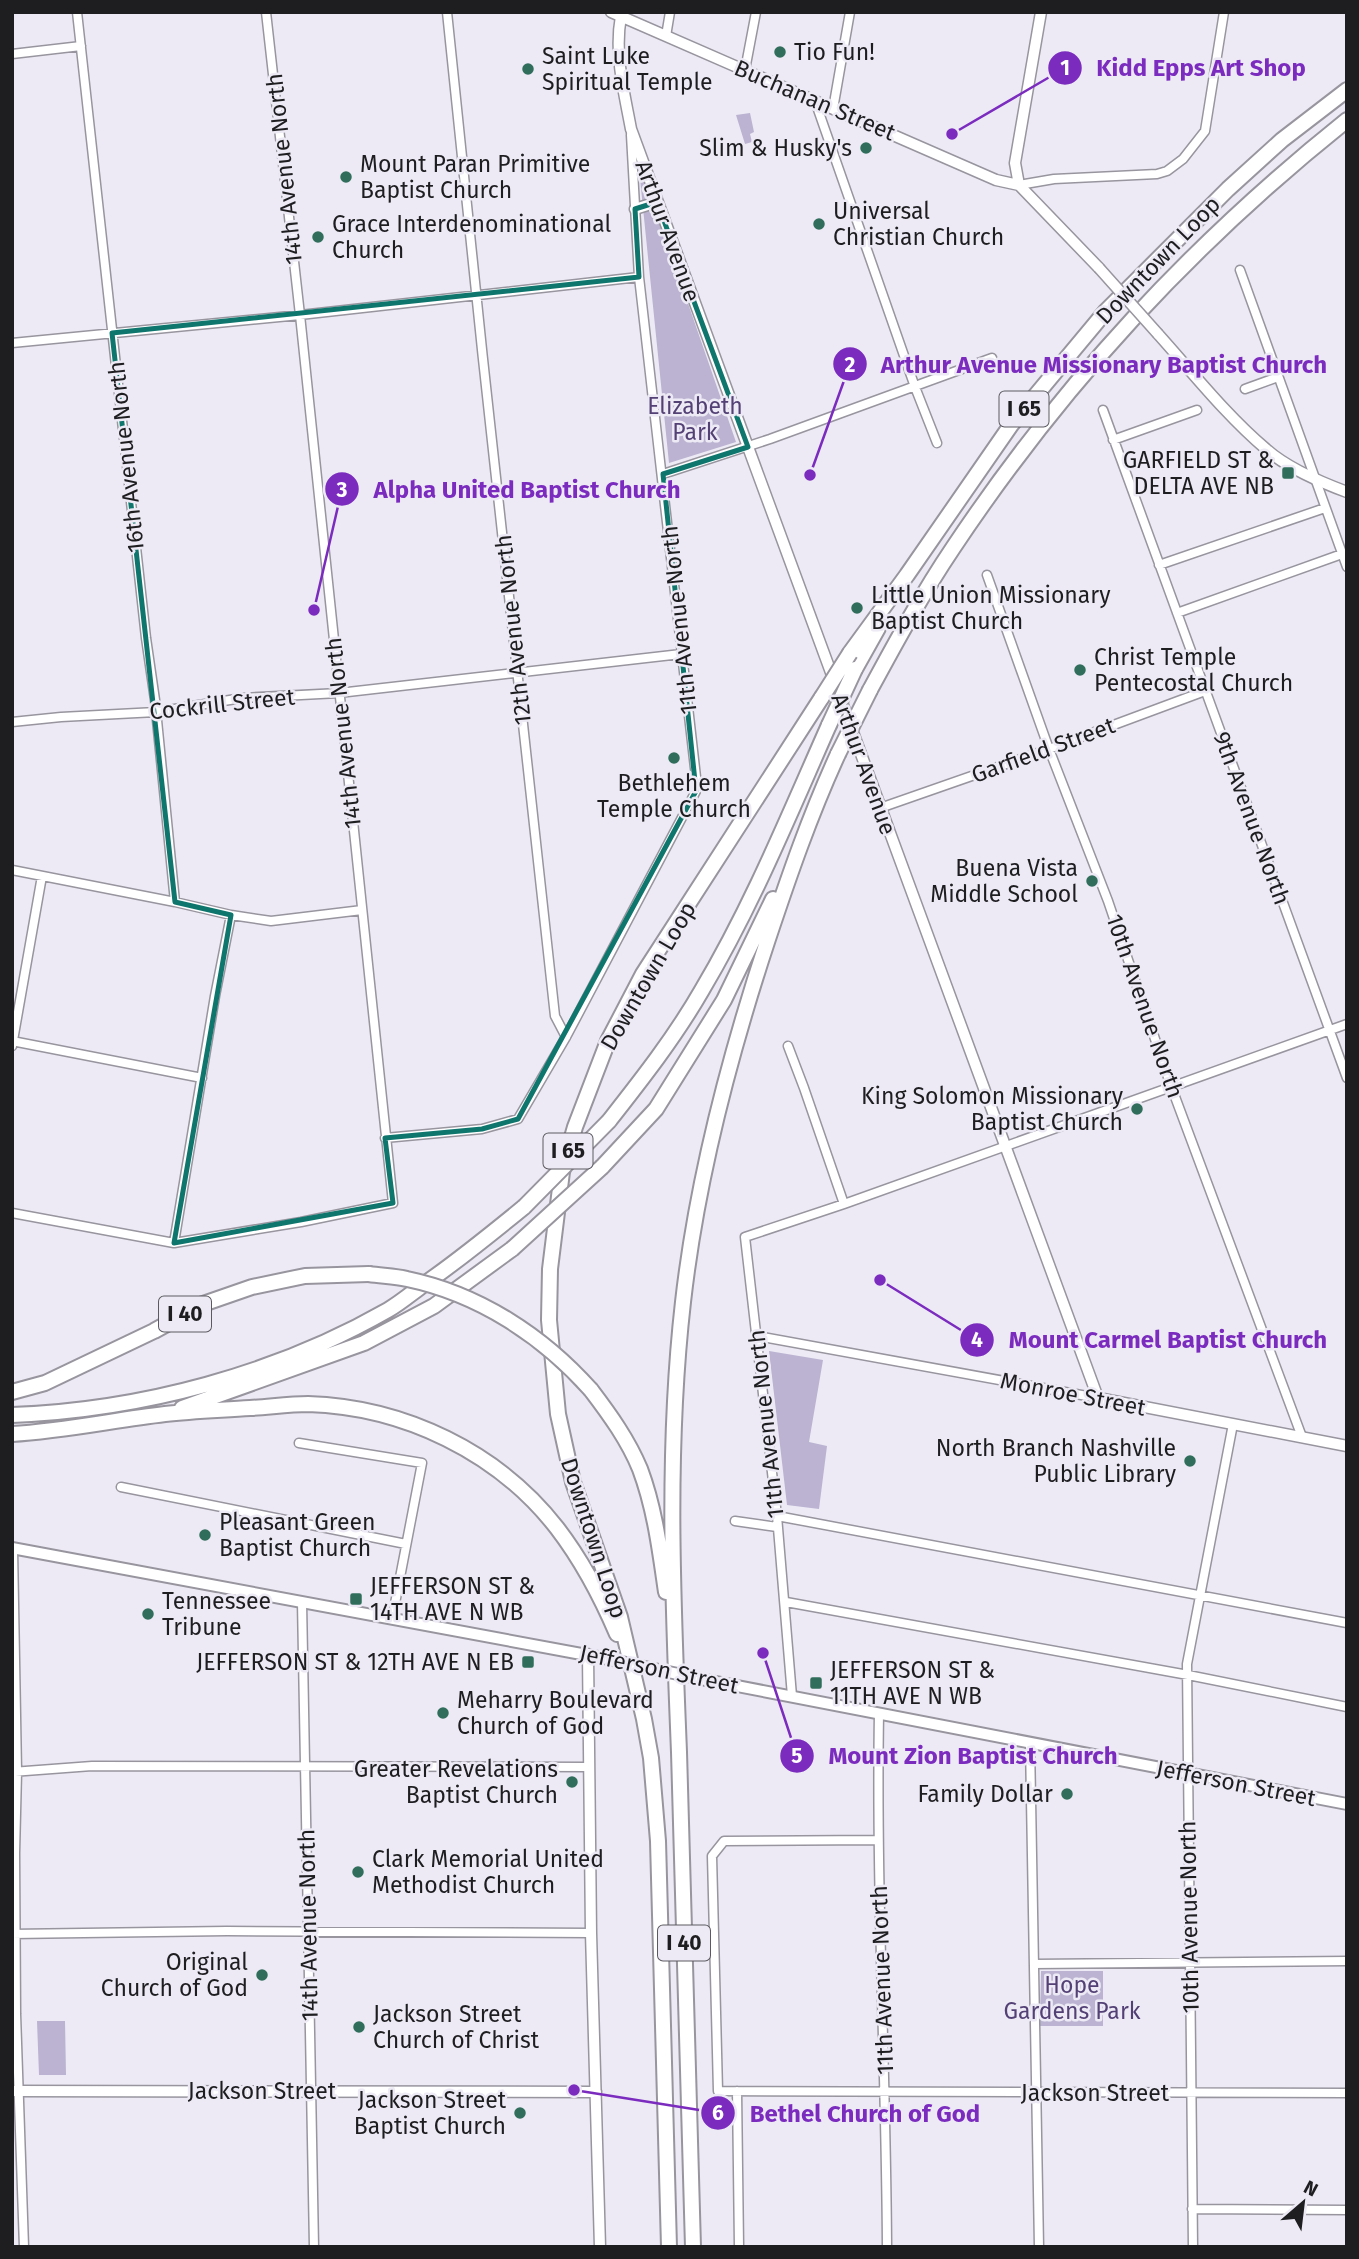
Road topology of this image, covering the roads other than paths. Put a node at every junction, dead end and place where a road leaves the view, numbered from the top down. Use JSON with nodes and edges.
{"nodes":[{"id":1,"x":77,"y":12,"type":"edge"},
{"id":2,"x":266,"y":12,"type":"edge"},
{"id":3,"x":447,"y":12,"type":"edge"},
{"id":4,"x":670,"y":12,"type":"edge"},
{"id":5,"x":756,"y":12,"type":"edge"},
{"id":6,"x":850,"y":12,"type":"edge"},
{"id":7,"x":1041,"y":12,"type":"edge"},
{"id":8,"x":1224,"y":12,"type":"edge"},
{"id":9,"x":616,"y":14,"type":"edge"},
{"id":10,"x":666,"y":36,"type":"junction"},
{"id":11,"x":81,"y":46,"type":"junction"},
{"id":12,"x":12,"y":54,"type":"edge"},
{"id":13,"x":745,"y":70,"type":"junction"},
{"id":14,"x":1347,"y":90,"type":"edge"},
{"id":15,"x":816,"y":101,"type":"junction"},
{"id":16,"x":833,"y":109,"type":"junction"},
{"id":17,"x":1347,"y":120,"type":"edge"},
{"id":18,"x":631,"y":129,"type":"junction"},
{"id":19,"x":1347,"y":130,"type":"edge"},
{"id":20,"x":1292,"y":163,"type":"junction"},
{"id":21,"x":1019,"y":185,"type":"junction"},
{"id":22,"x":657,"y":202,"type":"junction"},
{"id":23,"x":635,"y":209,"type":"junction"},
{"id":24,"x":1240,"y":270,"type":"dead end"},
{"id":25,"x":639,"y":277,"type":"junction"},
{"id":26,"x":475,"y":295,"type":"junction"},
{"id":27,"x":300,"y":315,"type":"junction"},
{"id":28,"x":112,"y":333,"type":"junction"},
{"id":29,"x":12,"y":343,"type":"edge"},
{"id":30,"x":992,"y":358,"type":"dead end"},
{"id":31,"x":1278,"y":377,"type":"junction"},
{"id":32,"x":915,"y":387,"type":"junction"},
{"id":33,"x":1245,"y":389,"type":"dead end"},
{"id":34,"x":1103,"y":410,"type":"dead end"},
{"id":35,"x":1197,"y":410,"type":"dead end"},
{"id":36,"x":1113,"y":440,"type":"junction"},
{"id":37,"x":937,"y":443,"type":"dead end"},
{"id":38,"x":748,"y":447,"type":"junction"},
{"id":39,"x":663,"y":474,"type":"junction"},
{"id":40,"x":1317,"y":481,"type":"junction"},
{"id":41,"x":1347,"y":492,"type":"edge"},
{"id":42,"x":1325,"y":508,"type":"junction"},
{"id":43,"x":1342,"y":554,"type":"junction"},
{"id":44,"x":1159,"y":565,"type":"junction"},
{"id":45,"x":1347,"y":567,"type":"edge"},
{"id":46,"x":907,"y":575,"type":"junction"},
{"id":47,"x":987,"y":575,"type":"dead end"},
{"id":48,"x":1177,"y":613,"type":"junction"},
{"id":49,"x":681,"y":654,"type":"junction"},
{"id":50,"x":518,"y":673,"type":"junction"},
{"id":51,"x":1205,"y":691,"type":"junction"},
{"id":52,"x":339,"y":694,"type":"junction"},
{"id":53,"x":156,"y":712,"type":"junction"},
{"id":54,"x":12,"y":722,"type":"edge"},
{"id":55,"x":1049,"y":749,"type":"junction"},
{"id":56,"x":880,"y":808,"type":"junction"},
{"id":57,"x":798,"y":847,"type":"junction"},
{"id":58,"x":12,"y":870,"type":"edge"},
{"id":59,"x":42,"y":876,"type":"junction"},
{"id":60,"x":175,"y":902,"type":"junction"},
{"id":61,"x":362,"y":910,"type":"junction"},
{"id":62,"x":232,"y":915,"type":"junction"},
{"id":63,"x":1347,"y":1024,"type":"edge"},
{"id":64,"x":1329,"y":1030,"type":"junction"},
{"id":65,"x":566,"y":1037,"type":"junction"},
{"id":66,"x":12,"y":1043,"type":"edge"},
{"id":67,"x":788,"y":1046,"type":"dead end"},
{"id":68,"x":202,"y":1078,"type":"junction"},
{"id":69,"x":1347,"y":1078,"type":"edge"},
{"id":70,"x":1171,"y":1086,"type":"junction"},
{"id":71,"x":386,"y":1138,"type":"junction"},
{"id":72,"x":1005,"y":1145,"type":"junction"},
{"id":73,"x":844,"y":1205,"type":"junction"},
{"id":74,"x":12,"y":1213,"type":"edge"},
{"id":75,"x":174,"y":1244,"type":"junction"},
{"id":76,"x":757,"y":1336,"type":"junction"},
{"id":77,"x":12,"y":1392,"type":"edge"},
{"id":78,"x":1098,"y":1398,"type":"junction"},
{"id":79,"x":12,"y":1415,"type":"edge"},
{"id":80,"x":164,"y":1415,"type":"junction"},
{"id":81,"x":1233,"y":1424,"type":"junction"},
{"id":82,"x":12,"y":1434,"type":"edge"},
{"id":83,"x":1302,"y":1437,"type":"junction"},
{"id":84,"x":299,"y":1443,"type":"dead end"},
{"id":85,"x":1347,"y":1446,"type":"edge"},
{"id":86,"x":121,"y":1487,"type":"dead end"},
{"id":87,"x":777,"y":1516,"type":"junction"},
{"id":88,"x":734,"y":1521,"type":"dead end"},
{"id":89,"x":777,"y":1527,"type":"junction"},
{"id":90,"x":406,"y":1544,"type":"junction"},
{"id":91,"x":13,"y":1548,"type":"edge"},
{"id":92,"x":1199,"y":1594,"type":"junction"},
{"id":93,"x":302,"y":1602,"type":"junction"},
{"id":94,"x":786,"y":1602,"type":"junction"},
{"id":95,"x":392,"y":1619,"type":"junction"},
{"id":96,"x":1347,"y":1623,"type":"edge"},
{"id":97,"x":674,"y":1639,"type":"junction"},
{"id":98,"x":587,"y":1654,"type":"junction"},
{"id":99,"x":630,"y":1661,"type":"junction"},
{"id":100,"x":1188,"y":1675,"type":"junction"},
{"id":101,"x":792,"y":1696,"type":"junction"},
{"id":102,"x":1347,"y":1707,"type":"edge"},
{"id":103,"x":879,"y":1713,"type":"junction"},
{"id":104,"x":1030,"y":1744,"type":"junction"},
{"id":105,"x":305,"y":1766,"type":"junction"},
{"id":106,"x":589,"y":1767,"type":"junction"},
{"id":107,"x":15,"y":1772,"type":"edge"},
{"id":108,"x":1188,"y":1774,"type":"junction"},
{"id":109,"x":1347,"y":1804,"type":"edge"},
{"id":110,"x":877,"y":1840,"type":"junction"},
{"id":111,"x":308,"y":1932,"type":"junction"},
{"id":112,"x":591,"y":1933,"type":"junction"},
{"id":113,"x":14,"y":1934,"type":"edge"},
{"id":114,"x":1347,"y":1961,"type":"edge"},
{"id":115,"x":1191,"y":1962,"type":"junction"},
{"id":116,"x":1034,"y":1964,"type":"junction"},
{"id":117,"x":16,"y":2091,"type":"edge"},
{"id":118,"x":311,"y":2091,"type":"junction"},
{"id":119,"x":737,"y":2091,"type":"junction"},
{"id":120,"x":596,"y":2092,"type":"junction"},
{"id":121,"x":886,"y":2092,"type":"junction"},
{"id":122,"x":1037,"y":2093,"type":"junction"},
{"id":123,"x":1191,"y":2093,"type":"junction"},
{"id":124,"x":1347,"y":2093,"type":"edge"},
{"id":125,"x":1192,"y":2209,"type":"junction"},
{"id":126,"x":1347,"y":2210,"type":"edge"},
{"id":127,"x":24,"y":2247,"type":"edge"},
{"id":128,"x":314,"y":2247,"type":"edge"},
{"id":129,"x":600,"y":2247,"type":"edge"},
{"id":130,"x":669,"y":2247,"type":"edge"},
{"id":131,"x":693,"y":2247,"type":"edge"},
{"id":132,"x":739,"y":2247,"type":"edge"},
{"id":133,"x":887,"y":2247,"type":"edge"},
{"id":134,"x":1039,"y":2247,"type":"edge"},
{"id":135,"x":1193,"y":2247,"type":"edge"}],
"edges":[{"from":1,"to":11,"type":"street","name":"16th Avenue North"},
{"from":2,"to":27,"type":"street","name":"14th Avenue North"},
{"from":3,"to":26,"type":"street","name":"12th Avenue North"},
{"from":4,"to":10,"type":"street"},
{"from":5,"to":13,"type":"street"},
{"from":6,"to":16,"type":"street"},
{"from":7,"to":21,"type":"street"},
{"from":8,"to":21,"type":"street"},
{"from":9,"to":10,"type":"street","name":"Buchanan Street"},
{"from":9,"to":18,"type":"street","name":"11th Avenue North"},
{"from":10,"to":13,"type":"street","name":"Buchanan Street"},
{"from":11,"to":12,"type":"street"},
{"from":11,"to":28,"type":"street","name":"16th Avenue North"},
{"from":13,"to":15,"type":"street","name":"Buchanan Street"},
{"from":14,"to":46,"type":"highway","name":"Downtown Loop","number":"I 65"},
{"from":15,"to":16,"type":"street","name":"Buchanan Street"},
{"from":15,"to":32,"type":"street"},
{"from":16,"to":21,"type":"street","name":"Buchanan Street"},
{"from":17,"to":20,"type":"highway","name":"Downtown Loop","number":"I 65"},
{"from":18,"to":22,"type":"street","name":"Arthur Avenue"},
{"from":18,"to":23,"type":"street","name":"11th Avenue North"},
{"from":19,"to":20,"type":"highway"},
{"from":20,"to":57,"type":"highway","name":"Downtown Loop","number":"I 65","bridge":true},
{"from":21,"to":40,"type":"street","bridge":true},
{"from":22,"to":23,"type":"street"},
{"from":22,"to":38,"type":"street","name":"Arthur Avenue"},
{"from":23,"to":25,"type":"street","name":"11th Avenue North"},
{"from":24,"to":31,"type":"street"},
{"from":25,"to":26,"type":"street"},
{"from":25,"to":39,"type":"street","name":"11th Avenue North"},
{"from":26,"to":27,"type":"street"},
{"from":26,"to":50,"type":"street","name":"12th Avenue North"},
{"from":27,"to":28,"type":"street"},
{"from":27,"to":52,"type":"street","name":"14th Avenue North"},
{"from":28,"to":29,"type":"street"},
{"from":28,"to":53,"type":"street","name":"16th Avenue North"},
{"from":30,"to":32,"type":"street"},
{"from":31,"to":33,"type":"street"},
{"from":31,"to":40,"type":"street"},
{"from":32,"to":37,"type":"street"},
{"from":32,"to":38,"type":"street"},
{"from":34,"to":36,"type":"street","name":"9th Avenue North"},
{"from":35,"to":36,"type":"street"},
{"from":36,"to":44,"type":"street","name":"9th Avenue North"},
{"from":38,"to":39,"type":"street"},
{"from":38,"to":56,"type":"street","name":"Arthur Avenue"},
{"from":39,"to":49,"type":"street","name":"11th Avenue North"},
{"from":40,"to":41,"type":"street"},
{"from":40,"to":42,"type":"street"},
{"from":42,"to":43,"type":"street"},
{"from":42,"to":44,"type":"street"},
{"from":43,"to":45,"type":"street"},
{"from":43,"to":48,"type":"street"},
{"from":44,"to":48,"type":"street","name":"9th Avenue North"},
{"from":46,"to":79,"type":"highway","bridge":true},
{"from":46,"to":99,"type":"highway","name":"Downtown Loop","number":"I 65","bridge":true},
{"from":47,"to":55,"type":"street","name":"10th Avenue North"},
{"from":48,"to":51,"type":"street","name":"9th Avenue North"},
{"from":49,"to":50,"type":"street","name":"Cockrill Street"},
{"from":49,"to":65,"type":"street","name":"11th Avenue North"},
{"from":50,"to":52,"type":"street","name":"Cockrill Street"},
{"from":50,"to":65,"type":"street","name":"12th Avenue North"},
{"from":51,"to":55,"type":"street","name":"Garfield Street"},
{"from":51,"to":64,"type":"street","name":"9th Avenue North"},
{"from":52,"to":53,"type":"street","name":"Cockrill Street"},
{"from":52,"to":61,"type":"street","name":"14th Avenue North"},
{"from":53,"to":54,"type":"street","name":"Cockrill Street"},
{"from":53,"to":60,"type":"street","name":"16th Avenue North"},
{"from":55,"to":56,"type":"street","name":"Garfield Street"},
{"from":55,"to":70,"type":"street","name":"10th Avenue North"},
{"from":56,"to":72,"type":"street","name":"Arthur Avenue"},
{"from":57,"to":80,"type":"highway","bridge":true},
{"from":57,"to":97,"type":"highway","name":"Downtown Loop","number":"I 65"},
{"from":58,"to":59,"type":"street"},
{"from":59,"to":60,"type":"street"},
{"from":59,"to":66,"type":"street"},
{"from":60,"to":62,"type":"street"},
{"from":61,"to":62,"type":"street"},
{"from":61,"to":71,"type":"street","name":"14th Avenue North"},
{"from":62,"to":68,"type":"street"},
{"from":63,"to":64,"type":"street"},
{"from":64,"to":69,"type":"street","name":"9th Avenue North"},
{"from":64,"to":70,"type":"street"},
{"from":65,"to":71,"type":"street","name":"11th Avenue North"},
{"from":66,"to":68,"type":"street"},
{"from":67,"to":73,"type":"street"},
{"from":68,"to":75,"type":"street"},
{"from":70,"to":72,"type":"street"},
{"from":70,"to":83,"type":"street","name":"10th Avenue North"},
{"from":71,"to":75,"type":"street","name":"14th Avenue North"},
{"from":72,"to":73,"type":"street"},
{"from":72,"to":78,"type":"street","name":"Arthur Avenue"},
{"from":73,"to":76,"type":"street","name":"11th Avenue North"},
{"from":74,"to":75,"type":"street"},
{"from":76,"to":78,"type":"street","name":"Monroe Street"},
{"from":76,"to":87,"type":"street","name":"11th Avenue North"},
{"from":77,"to":97,"type":"highway","number":"I 40","bridge":true},
{"from":78,"to":81,"type":"street","name":"Monroe Street"},
{"from":80,"to":82,"type":"highway"},
{"from":80,"to":99,"type":"highway"},
{"from":81,"to":83,"type":"street","name":"Monroe Street"},
{"from":81,"to":92,"type":"street","name":"10th Avenue North"},
{"from":83,"to":85,"type":"street","name":"Monroe Street"},
{"from":84,"to":90,"type":"street"},
{"from":86,"to":90,"type":"street"},
{"from":87,"to":89,"type":"street","name":"11th Avenue North"},
{"from":87,"to":92,"type":"street"},
{"from":88,"to":89,"type":"street"},
{"from":89,"to":94,"type":"street","name":"11th Avenue North"},
{"from":90,"to":95,"type":"street"},
{"from":91,"to":93,"type":"main road","name":"Jefferson Street"},
{"from":91,"to":107,"type":"street"},
{"from":92,"to":96,"type":"street"},
{"from":92,"to":100,"type":"street","name":"10th Avenue North"},
{"from":93,"to":95,"type":"main road","name":"Jefferson Street"},
{"from":93,"to":105,"type":"street","name":"14th Avenue North"},
{"from":94,"to":100,"type":"street"},
{"from":94,"to":101,"type":"street","name":"11th Avenue North"},
{"from":95,"to":98,"type":"main road","name":"Jefferson Street"},
{"from":97,"to":131,"type":"highway","name":"Downtown Loop","number":"I 40"},
{"from":98,"to":101,"type":"main road","name":"Jefferson Street","bridge":true},
{"from":98,"to":106,"type":"street"},
{"from":99,"to":130,"type":"highway","name":"Downtown Loop","number":"I 40"},
{"from":100,"to":102,"type":"street"},
{"from":100,"to":108,"type":"street","name":"10th Avenue North"},
{"from":101,"to":103,"type":"main road","name":"Jefferson Street"},
{"from":103,"to":104,"type":"main road","name":"Jefferson Street"},
{"from":103,"to":110,"type":"street","name":"11th Avenue North"},
{"from":104,"to":108,"type":"main road","name":"Jefferson Street"},
{"from":104,"to":116,"type":"street"},
{"from":105,"to":106,"type":"street"},
{"from":105,"to":107,"type":"street"},
{"from":105,"to":111,"type":"street","name":"14th Avenue North"},
{"from":106,"to":112,"type":"street"},
{"from":107,"to":113,"type":"street"},
{"from":108,"to":109,"type":"main road","name":"Jefferson Street"},
{"from":108,"to":115,"type":"street","name":"10th Avenue North"},
{"from":110,"to":119,"type":"street","name":"Jackson Street"},
{"from":110,"to":121,"type":"street","name":"11th Avenue North"},
{"from":111,"to":112,"type":"street"},
{"from":111,"to":113,"type":"street"},
{"from":111,"to":118,"type":"street","name":"14th Avenue North"},
{"from":112,"to":120,"type":"street"},
{"from":113,"to":117,"type":"street"},
{"from":114,"to":115,"type":"street"},
{"from":115,"to":116,"type":"street"},
{"from":115,"to":123,"type":"street","name":"10th Avenue North"},
{"from":116,"to":122,"type":"street"},
{"from":117,"to":118,"type":"street","name":"Jackson Street"},
{"from":117,"to":127,"type":"street"},
{"from":118,"to":120,"type":"street","name":"Jackson Street"},
{"from":118,"to":128,"type":"street","name":"14th Avenue North"},
{"from":119,"to":121,"type":"street","name":"Jackson Street"},
{"from":119,"to":132,"type":"street"},
{"from":120,"to":129,"type":"street"},
{"from":121,"to":122,"type":"street","name":"Jackson Street"},
{"from":121,"to":133,"type":"street","name":"11th Avenue North"},
{"from":122,"to":123,"type":"street","name":"Jackson Street"},
{"from":122,"to":134,"type":"street"},
{"from":123,"to":124,"type":"street","name":"Jackson Street"},
{"from":123,"to":125,"type":"street","name":"10th Avenue North"},
{"from":125,"to":126,"type":"street"},
{"from":125,"to":135,"type":"street","name":"10th Avenue North"}]}
